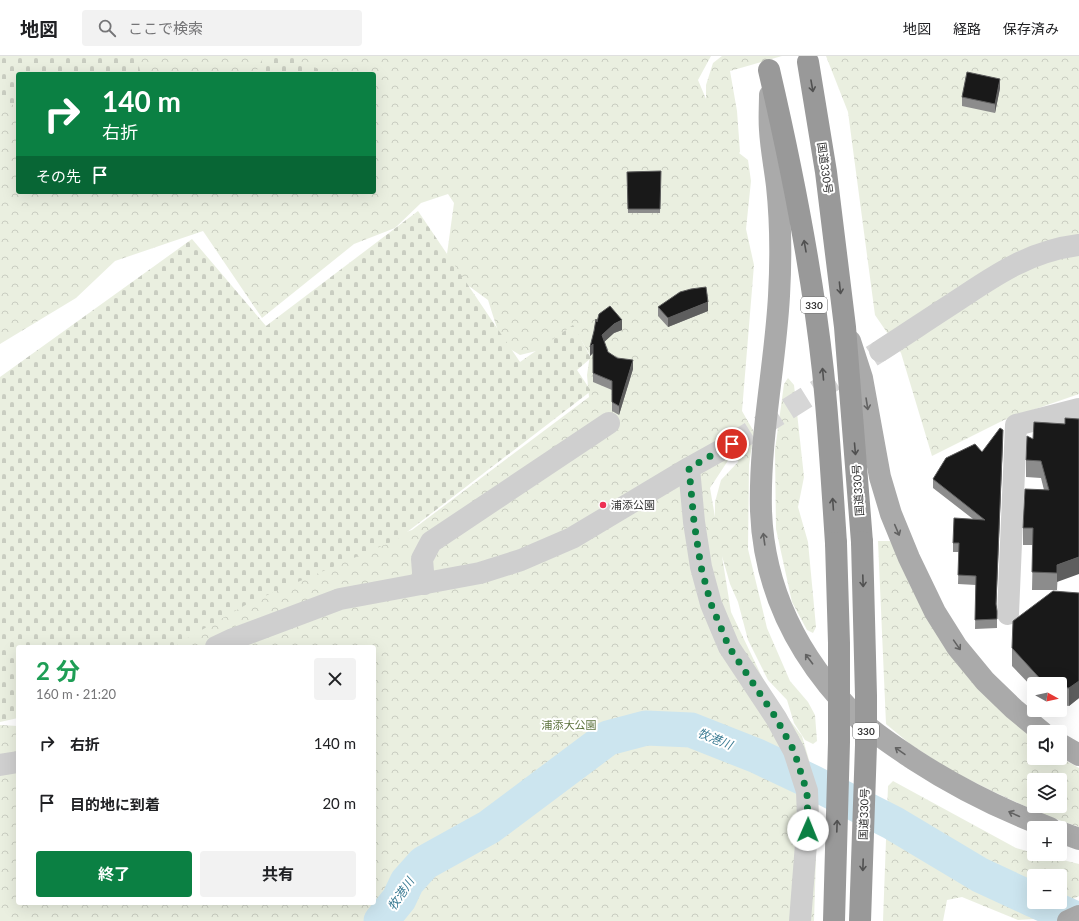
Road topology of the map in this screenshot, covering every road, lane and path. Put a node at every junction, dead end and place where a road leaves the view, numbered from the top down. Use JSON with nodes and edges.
{"nodes":[{"id":1,"x":808,"y":62,"type":"dead end"},
{"id":2,"x":769,"y":70,"type":"joint"},
{"id":3,"x":1079,"y":245,"type":"edge"},
{"id":4,"x":845,"y":326,"type":"junction"},
{"id":5,"x":880,"y":351,"type":"tunnel mouth"},
{"id":6,"x":1079,"y":409,"type":"edge"},
{"id":7,"x":609,"y":423,"type":"dead end"},
{"id":8,"x":732,"y":444,"type":"tunnel mouth"},
{"id":9,"x":689,"y":468,"type":"junction"},
{"id":10,"x":424,"y":584,"type":"junction"},
{"id":11,"x":1008,"y":614,"type":"dead end"},
{"id":12,"x":220,"y":645,"type":"edge"},
{"id":13,"x":1033,"y":725,"type":"edge"},
{"id":14,"x":1067,"y":748,"type":"edge"},
{"id":15,"x":1079,"y":755,"type":"edge"},
{"id":16,"x":16,"y":762,"type":"edge"},
{"id":17,"x":0,"y":765,"type":"edge"},
{"id":18,"x":1030,"y":821,"type":"edge"},
{"id":19,"x":1067,"y":835,"type":"edge"},
{"id":20,"x":1079,"y":839,"type":"edge"},
{"id":21,"x":1079,"y":916,"type":"edge"},
{"id":22,"x":800,"y":921,"type":"edge"},
{"id":23,"x":834,"y":921,"type":"edge"},
{"id":24,"x":860,"y":921,"type":"edge"},
{"id":25,"x":1068,"y":921,"type":"edge"}],
"edges":[{"from":1,"to":4,"type":"highway","name":"国道330号","number":"330","one_way":true},
{"from":18,"to":2,"type":"main road","one_way":true},
{"from":23,"to":2,"type":"highway","number":"330","one_way":true,"bridge":true},
{"from":3,"to":5,"type":"street"},
{"from":4,"to":13,"type":"main road","one_way":true},
{"from":4,"to":24,"type":"highway","name":"国道330号","number":"330","one_way":true,"bridge":true},
{"from":6,"to":11,"type":"street"},
{"from":7,"to":10,"type":"street"},
{"from":8,"to":9,"type":"street"},
{"from":9,"to":10,"type":"street"},
{"from":9,"to":22,"type":"street"},
{"from":10,"to":12,"type":"street"},
{"from":14,"to":15,"type":"main road"},
{"from":16,"to":17,"type":"street"},
{"from":19,"to":20,"type":"main road"},
{"from":21,"to":25,"type":"main road"}]}
